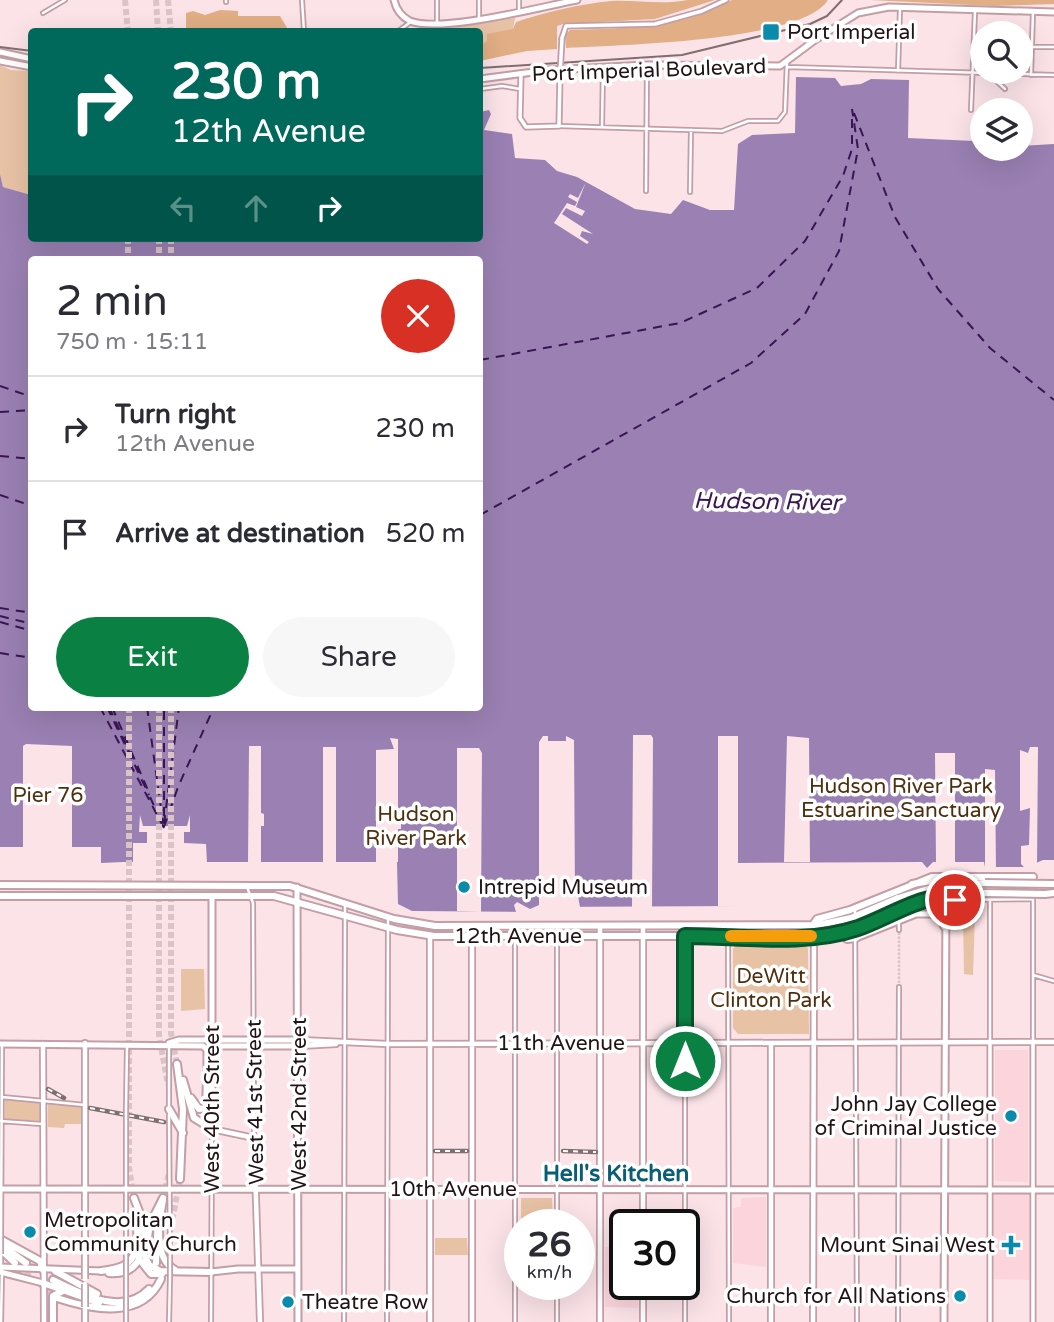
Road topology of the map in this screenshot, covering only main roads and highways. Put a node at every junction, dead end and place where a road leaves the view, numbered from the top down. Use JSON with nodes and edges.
{"nodes":[{"id":1,"x":394,"y":0,"type":"edge"},
{"id":2,"x":577,"y":0,"type":"edge"},
{"id":3,"x":560,"y":2,"type":"edge"},
{"id":4,"x":1054,"y":12,"type":"edge"},
{"id":5,"x":0,"y":52,"type":"edge"},
{"id":6,"x":28,"y":58,"type":"edge"},
{"id":7,"x":28,"y":60,"type":"edge"},
{"id":8,"x":0,"y":61,"type":"edge"},
{"id":9,"x":22,"y":66,"type":"junction"},
{"id":10,"x":28,"y":67,"type":"edge"},
{"id":11,"x":483,"y":79,"type":"edge"},
{"id":12,"x":1033,"y":877,"type":"road end"},
{"id":13,"x":912,"y":884,"type":"junction"},
{"id":14,"x":971,"y":884,"type":"junction"},
{"id":15,"x":1054,"y":884,"type":"edge"},
{"id":16,"x":0,"y":885,"type":"edge"},
{"id":17,"x":45,"y":885,"type":"junction"},
{"id":18,"x":96,"y":885,"type":"junction"},
{"id":19,"x":297,"y":887,"type":"junction"},
{"id":20,"x":1054,"y":893,"type":"edge"},
{"id":21,"x":0,"y":896,"type":"edge"},
{"id":22,"x":49,"y":896,"type":"junction"},
{"id":23,"x":91,"y":896,"type":"junction"},
{"id":24,"x":212,"y":896,"type":"junction"},
{"id":25,"x":946,"y":896,"type":"junction"},
{"id":26,"x":298,"y":901,"type":"junction"},
{"id":27,"x":855,"y":912,"type":"junction"},
{"id":28,"x":816,"y":925,"type":"junction"},
{"id":29,"x":472,"y":926,"type":"junction"},
{"id":30,"x":547,"y":926,"type":"junction"},
{"id":31,"x":600,"y":926,"type":"junction"},
{"id":32,"x":643,"y":926,"type":"junction"},
{"id":33,"x":944,"y":930,"type":"junction"},
{"id":34,"x":841,"y":933,"type":"junction"},
{"id":35,"x":430,"y":935,"type":"junction"},
{"id":36,"x":472,"y":936,"type":"junction"},
{"id":37,"x":547,"y":936,"type":"junction"},
{"id":38,"x":600,"y":936,"type":"junction"},
{"id":39,"x":643,"y":936,"type":"junction"},
{"id":40,"x":814,"y":936,"type":"junction"},
{"id":41,"x":856,"y":938,"type":"joint"},
{"id":42,"x":944,"y":1042,"type":"junction"},
{"id":43,"x":1054,"y":1042,"type":"edge"},
{"id":44,"x":299,"y":1043,"type":"junction"},
{"id":45,"x":472,"y":1043,"type":"junction"},
{"id":46,"x":600,"y":1043,"type":"junction"},
{"id":47,"x":643,"y":1043,"type":"junction"},
{"id":48,"x":1,"y":1044,"type":"edge"},
{"id":49,"x":43,"y":1044,"type":"junction"},
{"id":50,"x":85,"y":1044,"type":"junction"},
{"id":51,"x":210,"y":1044,"type":"junction"},
{"id":52,"x":429,"y":1044,"type":"junction"},
{"id":53,"x":771,"y":1044,"type":"junction"},
{"id":54,"x":813,"y":1044,"type":"junction"},
{"id":55,"x":212,"y":1060,"type":"junction"},
{"id":56,"x":207,"y":1078,"type":"junction"},
{"id":57,"x":188,"y":1094,"type":"junction"},
{"id":58,"x":170,"y":1109,"type":"road end"},
{"id":59,"x":212,"y":1129,"type":"junction"},
{"id":60,"x":183,"y":1135,"type":"junction"},
{"id":61,"x":180,"y":1179,"type":"tunnel mouth"},
{"id":62,"x":1,"y":1189,"type":"edge"},
{"id":63,"x":43,"y":1189,"type":"junction"},
{"id":64,"x":85,"y":1189,"type":"junction"},
{"id":65,"x":255,"y":1189,"type":"junction"},
{"id":66,"x":299,"y":1189,"type":"junction"},
{"id":67,"x":430,"y":1189,"type":"junction"},
{"id":68,"x":473,"y":1189,"type":"junction"},
{"id":69,"x":600,"y":1189,"type":"junction"},
{"id":70,"x":643,"y":1189,"type":"junction"},
{"id":71,"x":771,"y":1189,"type":"junction"},
{"id":72,"x":813,"y":1189,"type":"junction"},
{"id":73,"x":944,"y":1189,"type":"junction"},
{"id":74,"x":1054,"y":1190,"type":"edge"},
{"id":75,"x":163,"y":1198,"type":"junction"},
{"id":76,"x":643,"y":1209,"type":"edge"},
{"id":77,"x":0,"y":1239,"type":"edge"},
{"id":78,"x":138,"y":1241,"type":"junction"},
{"id":79,"x":1,"y":1252,"type":"edge"},
{"id":80,"x":139,"y":1259,"type":"junction"},
{"id":81,"x":15,"y":1263,"type":"tunnel mouth"},
{"id":82,"x":26,"y":1263,"type":"tunnel mouth"},
{"id":83,"x":156,"y":1263,"type":"dead end"},
{"id":84,"x":257,"y":1268,"type":"junction"},
{"id":85,"x":1,"y":1269,"type":"edge"},
{"id":86,"x":299,"y":1269,"type":"junction"},
{"id":87,"x":43,"y":1270,"type":"junction"},
{"id":88,"x":55,"y":1271,"type":"junction"},
{"id":89,"x":101,"y":1271,"type":"junction"},
{"id":90,"x":211,"y":1272,"type":"joint"},
{"id":91,"x":174,"y":1274,"type":"junction"},
{"id":92,"x":54,"y":1280,"type":"tunnel mouth"},
{"id":93,"x":43,"y":1283,"type":"junction"},
{"id":94,"x":149,"y":1289,"type":"junction"},
{"id":95,"x":65,"y":1291,"type":"junction"},
{"id":96,"x":57,"y":1298,"type":"tunnel mouth"},
{"id":97,"x":643,"y":1300,"type":"edge"},
{"id":98,"x":107,"y":1301,"type":"junction"},
{"id":99,"x":135,"y":1306,"type":"junction"},
{"id":100,"x":118,"y":1308,"type":"junction"},
{"id":101,"x":44,"y":1322,"type":"edge"},
{"id":102,"x":53,"y":1322,"type":"edge"},
{"id":103,"x":85,"y":1322,"type":"edge"},
{"id":104,"x":260,"y":1322,"type":"edge"},
{"id":105,"x":298,"y":1322,"type":"edge"},
{"id":106,"x":430,"y":1322,"type":"edge"},
{"id":107,"x":472,"y":1322,"type":"edge"},
{"id":108,"x":600,"y":1322,"type":"edge"},
{"id":109,"x":643,"y":1322,"type":"edge"},
{"id":110,"x":771,"y":1322,"type":"edge"},
{"id":111,"x":813,"y":1322,"type":"edge"},
{"id":112,"x":944,"y":1322,"type":"edge"}],
"edges":[{"from":1,"to":3,"type":"main road"},
{"from":2,"to":3,"type":"main road"},
{"from":4,"to":11,"type":"main road","name":"Port Imperial Boulevard"},
{"from":5,"to":6,"type":"main road"},
{"from":7,"to":9,"type":"main road"},
{"from":8,"to":9,"type":"main road"},
{"from":9,"to":10,"type":"main road"},
{"from":12,"to":13,"type":"highway"},
{"from":13,"to":14,"type":"highway"},
{"from":13,"to":27,"type":"highway"},
{"from":14,"to":15,"type":"highway","bridge":true},
{"from":14,"to":27,"type":"highway"},
{"from":16,"to":17,"type":"highway","name":"12th Avenue"},
{"from":17,"to":18,"type":"highway","name":"12th Avenue"},
{"from":17,"to":22,"type":"highway"},
{"from":18,"to":19,"type":"highway","name":"12th Avenue"},
{"from":18,"to":23,"type":"highway"},
{"from":19,"to":26,"type":"main road","name":"West 42nd Street"},
{"from":19,"to":29,"type":"highway","name":"12th Avenue"},
{"from":20,"to":25,"type":"highway","bridge":true},
{"from":21,"to":22,"type":"highway","name":"12th Avenue"},
{"from":22,"to":23,"type":"highway","name":"12th Avenue"},
{"from":23,"to":24,"type":"highway","name":"12th Avenue"},
{"from":24,"to":26,"type":"highway","name":"12th Avenue"},
{"from":24,"to":51,"type":"main road","name":"West 40th Street"},
{"from":25,"to":33,"type":"main road"},
{"from":25,"to":34,"type":"highway","name":"12th Avenue"},
{"from":26,"to":35,"type":"highway","name":"12th Avenue"},
{"from":26,"to":44,"type":"main road","name":"West 42nd Street"},
{"from":27,"to":28,"type":"highway"},
{"from":28,"to":32,"type":"highway","name":"12th Avenue"},
{"from":28,"to":40,"type":"main road"},
{"from":29,"to":30,"type":"highway","name":"12th Avenue"},
{"from":29,"to":36,"type":"main road"},
{"from":30,"to":31,"type":"highway","name":"12th Avenue"},
{"from":30,"to":37,"type":"highway"},
{"from":31,"to":32,"type":"highway","name":"12th Avenue"},
{"from":31,"to":38,"type":"main road"},
{"from":32,"to":39,"type":"main road"},
{"from":33,"to":41,"type":"main road"},
{"from":33,"to":42,"type":"main road"},
{"from":34,"to":40,"type":"highway","name":"12th Avenue"},
{"from":34,"to":41,"type":"highway"},
{"from":35,"to":36,"type":"highway","name":"12th Avenue"},
{"from":35,"to":52,"type":"main road"},
{"from":36,"to":37,"type":"highway","name":"12th Avenue"},
{"from":36,"to":45,"type":"main road"},
{"from":37,"to":38,"type":"highway","name":"12th Avenue"},
{"from":38,"to":39,"type":"highway","name":"12th Avenue"},
{"from":38,"to":46,"type":"main road"},
{"from":39,"to":40,"type":"highway","name":"12th Avenue"},
{"from":39,"to":47,"type":"main road"},
{"from":40,"to":54,"type":"main road"},
{"from":42,"to":43,"type":"main road","name":"11th Avenue"},
{"from":42,"to":54,"type":"main road","name":"11th Avenue"},
{"from":42,"to":73,"type":"main road"},
{"from":44,"to":51,"type":"main road","name":"11th Avenue"},
{"from":44,"to":52,"type":"main road","name":"11th Avenue"},
{"from":44,"to":66,"type":"main road","name":"West 42nd Street"},
{"from":45,"to":46,"type":"main road","name":"11th Avenue"},
{"from":45,"to":52,"type":"main road","name":"11th Avenue"},
{"from":45,"to":68,"type":"main road"},
{"from":46,"to":47,"type":"main road","name":"11th Avenue"},
{"from":46,"to":69,"type":"main road"},
{"from":47,"to":53,"type":"main road","name":"11th Avenue"},
{"from":47,"to":70,"type":"main road"},
{"from":48,"to":49,"type":"main road","name":"11th Avenue"},
{"from":49,"to":50,"type":"main road","name":"11th Avenue"},
{"from":49,"to":63,"type":"main road"},
{"from":50,"to":51,"type":"main road","name":"11th Avenue"},
{"from":50,"to":64,"type":"main road"},
{"from":51,"to":55,"type":"main road","name":"West 40th Street"},
{"from":51,"to":56,"type":"main road","name":"West 40th Street"},
{"from":52,"to":67,"type":"main road"},
{"from":53,"to":54,"type":"main road","name":"11th Avenue"},
{"from":53,"to":71,"type":"main road"},
{"from":54,"to":72,"type":"main road"},
{"from":55,"to":56,"type":"highway"},
{"from":55,"to":59,"type":"main road","name":"West 40th Street"},
{"from":56,"to":57,"type":"highway"},
{"from":57,"to":59,"type":"highway"},
{"from":57,"to":60,"type":"highway"},
{"from":58,"to":60,"type":"highway"},
{"from":59,"to":65,"type":"main road","name":"West 41st Street"},
{"from":60,"to":61,"type":"highway"},
{"from":62,"to":63,"type":"main road","name":"10th Avenue"},
{"from":63,"to":64,"type":"main road","name":"10th Avenue"},
{"from":63,"to":87,"type":"main road"},
{"from":64,"to":65,"type":"main road","name":"10th Avenue"},
{"from":64,"to":103,"type":"main road","bridge":true},
{"from":65,"to":66,"type":"main road","name":"10th Avenue"},
{"from":65,"to":84,"type":"main road","name":"West 41st Street"},
{"from":66,"to":67,"type":"main road","name":"10th Avenue"},
{"from":66,"to":86,"type":"main road","name":"West 42nd Street"},
{"from":67,"to":68,"type":"main road","name":"10th Avenue"},
{"from":67,"to":106,"type":"main road"},
{"from":68,"to":69,"type":"main road","name":"10th Avenue"},
{"from":68,"to":107,"type":"main road"},
{"from":69,"to":70,"type":"main road","name":"10th Avenue"},
{"from":69,"to":108,"type":"main road"},
{"from":70,"to":71,"type":"main road","name":"10th Avenue"},
{"from":70,"to":76,"type":"main road"},
{"from":71,"to":72,"type":"main road","name":"10th Avenue"},
{"from":71,"to":110,"type":"main road"},
{"from":72,"to":73,"type":"main road","name":"10th Avenue"},
{"from":72,"to":111,"type":"main road"},
{"from":73,"to":74,"type":"main road","name":"10th Avenue"},
{"from":73,"to":112,"type":"main road"},
{"from":75,"to":83,"type":"highway"},
{"from":75,"to":91,"type":"highway"},
{"from":75,"to":91,"type":"highway"},
{"from":77,"to":82,"type":"highway"},
{"from":77,"to":87,"type":"highway"},
{"from":78,"to":80,"type":"highway"},
{"from":78,"to":89,"type":"highway"},
{"from":78,"to":91,"type":"highway"},
{"from":79,"to":81,"type":"highway"},
{"from":80,"to":89,"type":"highway"},
{"from":80,"to":91,"type":"highway"},
{"from":84,"to":86,"type":"main road"},
{"from":84,"to":90,"type":"main road"},
{"from":84,"to":104,"type":"main road","name":"West 41st Street"},
{"from":85,"to":87,"type":"main road"},
{"from":85,"to":93,"type":"main road"},
{"from":86,"to":105,"type":"main road","name":"West 42nd Street"},
{"from":87,"to":88,"type":"main road"},
{"from":87,"to":93,"type":"main road"},
{"from":88,"to":89,"type":"main road"},
{"from":88,"to":98,"type":"highway"},
{"from":90,"to":91,"type":"highway"},
{"from":92,"to":98,"type":"highway"},
{"from":93,"to":95,"type":"highway"},
{"from":93,"to":101,"type":"main road"},
{"from":94,"to":98,"type":"highway"},
{"from":94,"to":99,"type":"highway"},
{"from":94,"to":99,"type":"highway"},
{"from":95,"to":100,"type":"highway"},
{"from":95,"to":102,"type":"highway"},
{"from":96,"to":100,"type":"highway"},
{"from":97,"to":109,"type":"main road"},
{"from":99,"to":100,"type":"highway"}]}
